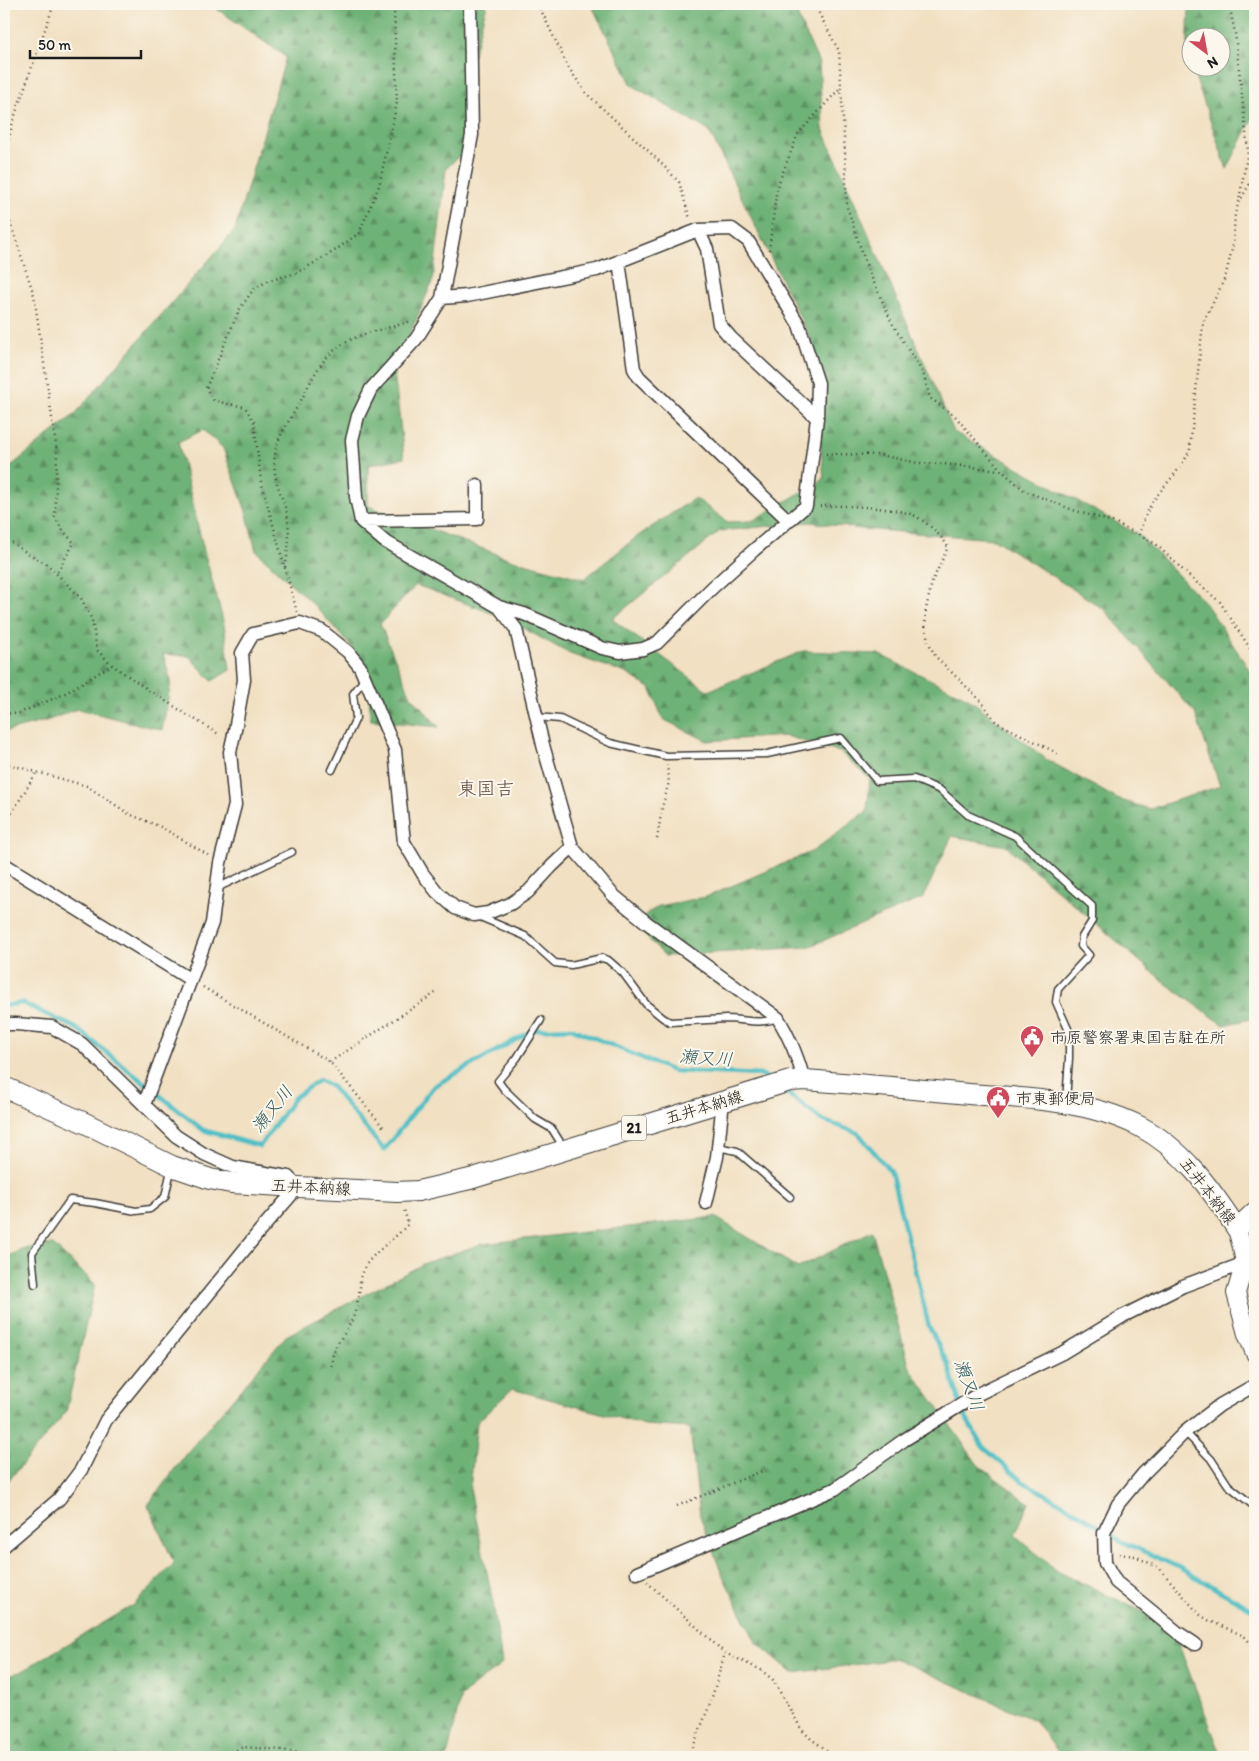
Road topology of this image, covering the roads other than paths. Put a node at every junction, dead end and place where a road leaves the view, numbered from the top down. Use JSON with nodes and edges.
{"nodes":[{"id":1,"x":470,"y":4,"type":"edge"},
{"id":2,"x":698,"y":230,"type":"junction"},
{"id":3,"x":619,"y":261,"type":"junction"},
{"id":4,"x":442,"y":298,"type":"junction"},
{"id":5,"x":817,"y":418,"type":"junction"},
{"id":6,"x":477,"y":485,"type":"dead end"},
{"id":7,"x":361,"y":521,"type":"junction"},
{"id":8,"x":789,"y":521,"type":"junction"},
{"id":9,"x":499,"y":607,"type":"junction"},
{"id":10,"x":364,"y":678,"type":"junction"},
{"id":11,"x":536,"y":716,"type":"junction"},
{"id":12,"x":332,"y":770,"type":"dead end"},
{"id":13,"x":572,"y":848,"type":"junction"},
{"id":14,"x":292,"y":852,"type":"dead end"},
{"id":15,"x":4,"y":864,"type":"edge"},
{"id":16,"x":216,"y":888,"type":"junction"},
{"id":17,"x":474,"y":915,"type":"junction"},
{"id":18,"x":191,"y":980,"type":"junction"},
{"id":19,"x":778,"y":1018,"type":"junction"},
{"id":20,"x":541,"y":1020,"type":"dead end"},
{"id":21,"x":4,"y":1024,"type":"edge"},
{"id":22,"x":804,"y":1080,"type":"junction"},
{"id":23,"x":4,"y":1087,"type":"edge"},
{"id":24,"x":723,"y":1101,"type":"junction"},
{"id":25,"x":1066,"y":1104,"type":"junction"},
{"id":26,"x":144,"y":1105,"type":"junction"},
{"id":27,"x":718,"y":1147,"type":"junction"},
{"id":28,"x":565,"y":1150,"type":"junction"},
{"id":29,"x":172,"y":1166,"type":"junction"},
{"id":30,"x":298,"y":1187,"type":"junction"},
{"id":31,"x":790,"y":1197,"type":"dead end"},
{"id":32,"x":706,"y":1203,"type":"dead end"},
{"id":33,"x":1255,"y":1212,"type":"edge"},
{"id":34,"x":1237,"y":1229,"type":"junction"},
{"id":35,"x":1250,"y":1260,"type":"edge"},
{"id":36,"x":35,"y":1284,"type":"dead end"},
{"id":37,"x":1255,"y":1353,"type":"edge"},
{"id":38,"x":1255,"y":1385,"type":"edge"},
{"id":39,"x":1185,"y":1432,"type":"junction"},
{"id":40,"x":1255,"y":1507,"type":"edge"},
{"id":41,"x":4,"y":1546,"type":"edge"},
{"id":42,"x":637,"y":1573,"type":"road end"},
{"id":43,"x":1195,"y":1644,"type":"dead end"}],
"edges":[{"from":1,"to":4,"type":"street"},
{"from":2,"to":3,"type":"street"},
{"from":2,"to":5,"type":"street"},
{"from":2,"to":5,"type":"street"},
{"from":3,"to":4,"type":"street"},
{"from":3,"to":8,"type":"street"},
{"from":4,"to":7,"type":"street"},
{"from":5,"to":8,"type":"street"},
{"from":6,"to":7,"type":"street"},
{"from":7,"to":9,"type":"street"},
{"from":8,"to":9,"type":"street"},
{"from":9,"to":11,"type":"street"},
{"from":10,"to":12,"type":"lane"},
{"from":10,"to":16,"type":"street"},
{"from":10,"to":17,"type":"street"},
{"from":11,"to":13,"type":"street"},
{"from":11,"to":25,"type":"lane"},
{"from":13,"to":17,"type":"street"},
{"from":13,"to":19,"type":"street"},
{"from":14,"to":16,"type":"lane"},
{"from":15,"to":18,"type":"street"},
{"from":16,"to":18,"type":"street"},
{"from":17,"to":19,"type":"lane"},
{"from":18,"to":26,"type":"street"},
{"from":19,"to":22,"type":"street"},
{"from":20,"to":28,"type":"lane"},
{"from":21,"to":26,"type":"street"},
{"from":22,"to":24,"type":"main road","name":"五井本納線","number":"21"},
{"from":22,"to":25,"type":"main road","name":"五井本納線","number":"21"},
{"from":23,"to":29,"type":"main road","name":"五井本納線","number":"21"},
{"from":24,"to":27,"type":"street"},
{"from":24,"to":28,"type":"main road","name":"五井本納線","number":"21"},
{"from":25,"to":34,"type":"main road","name":"五井本納線","number":"21"},
{"from":26,"to":30,"type":"street"},
{"from":27,"to":31,"type":"lane"},
{"from":27,"to":32,"type":"street"},
{"from":28,"to":30,"type":"main road","name":"五井本納線","number":"21"},
{"from":29,"to":30,"type":"main road","name":"五井本納線","number":"21"},
{"from":29,"to":36,"type":"lane"},
{"from":30,"to":41,"type":"street"},
{"from":33,"to":34,"type":"main road","name":"五井本納線"},
{"from":34,"to":35,"type":"main road"},
{"from":35,"to":37,"type":"main road"},
{"from":35,"to":42,"type":"street"},
{"from":38,"to":39,"type":"street"},
{"from":39,"to":40,"type":"lane"},
{"from":39,"to":43,"type":"street"}]}
